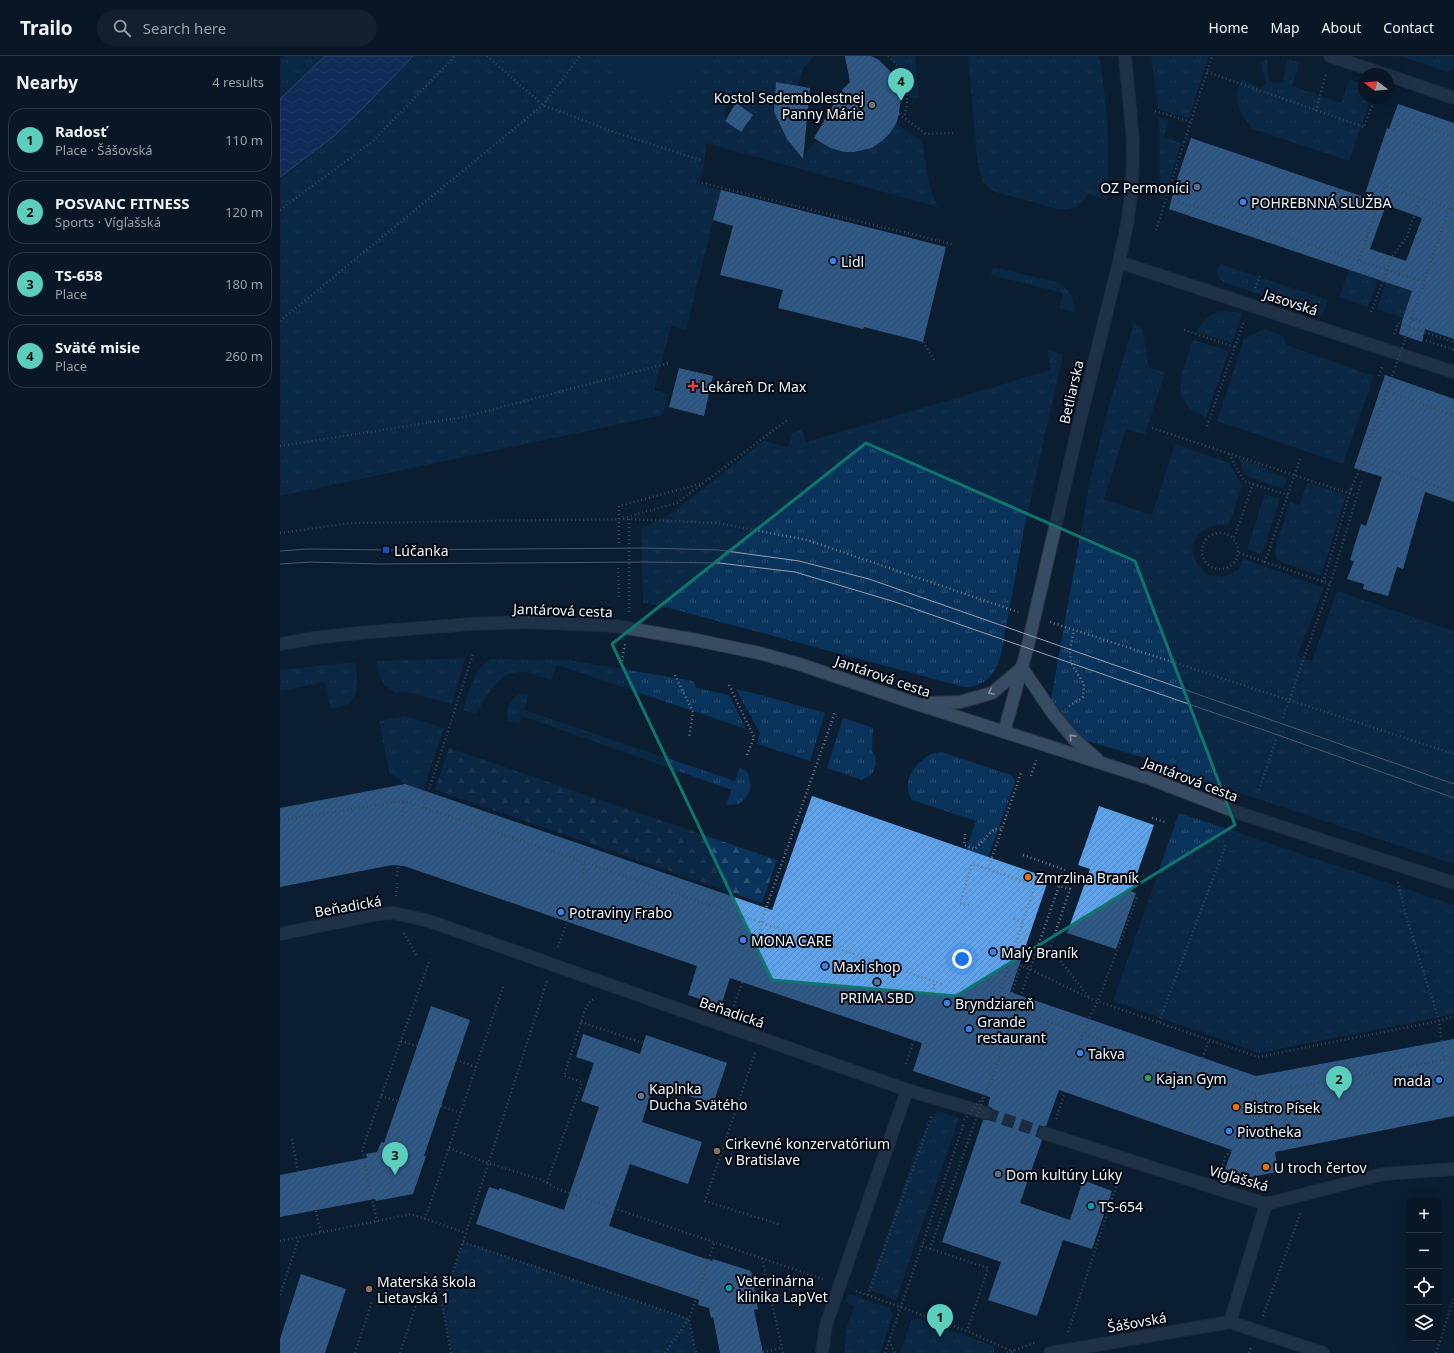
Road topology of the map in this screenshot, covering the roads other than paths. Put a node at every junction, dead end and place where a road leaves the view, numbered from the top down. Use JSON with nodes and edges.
{"nodes":[{"id":1,"x":1330,"y":56,"type":"edge"},
{"id":2,"x":1126,"y":57,"type":"edge"},
{"id":3,"x":1366,"y":68,"type":"edge"},
{"id":4,"x":1394,"y":77,"type":"edge"},
{"id":5,"x":1454,"y":98,"type":"edge"},
{"id":6,"x":1119,"y":262,"type":"junction"},
{"id":7,"x":1454,"y":372,"type":"edge"},
{"id":8,"x":280,"y":644,"type":"edge"},
{"id":9,"x":1022,"y":668,"type":"junction"},
{"id":10,"x":914,"y":703,"type":"junction"},
{"id":11,"x":1004,"y":732,"type":"junction"},
{"id":12,"x":1101,"y":763,"type":"junction"},
{"id":13,"x":1454,"y":884,"type":"edge"},
{"id":14,"x":280,"y":934,"type":"edge"},
{"id":15,"x":908,"y":1090,"type":"junction"},
{"id":16,"x":986,"y":1113,"type":"tunnel mouth"},
{"id":17,"x":1044,"y":1133,"type":"tunnel mouth"},
{"id":18,"x":1454,"y":1169,"type":"edge"},
{"id":19,"x":1266,"y":1204,"type":"junction"},
{"id":20,"x":1230,"y":1322,"type":"junction"},
{"id":21,"x":822,"y":1353,"type":"edge"},
{"id":22,"x":1050,"y":1353,"type":"edge"},
{"id":23,"x":1323,"y":1353,"type":"edge"}],
"edges":[{"from":1,"to":3,"type":"street"},
{"from":2,"to":6,"type":"street","name":"Betliarska"},
{"from":4,"to":5,"type":"street"},
{"from":6,"to":7,"type":"street","name":"Jasovská"},
{"from":6,"to":9,"type":"street","name":"Betliarska"},
{"from":8,"to":10,"type":"street","name":"Jantárová cesta"},
{"from":9,"to":10,"type":"street","one_way":true},
{"from":9,"to":11,"type":"street","name":"Betliarska"},
{"from":12,"to":9,"type":"street","one_way":true},
{"from":10,"to":11,"type":"street","name":"Jantárová cesta"},
{"from":11,"to":12,"type":"street","name":"Jantárová cesta"},
{"from":12,"to":13,"type":"street","name":"Jantárová cesta"},
{"from":14,"to":15,"type":"street","name":"Beňadická"},
{"from":15,"to":16,"type":"street"},
{"from":15,"to":21,"type":"street"},
{"from":17,"to":19,"type":"street","name":"Vígľašská"},
{"from":18,"to":19,"type":"street","name":"Vígľašská"},
{"from":19,"to":20,"type":"street"},
{"from":20,"to":22,"type":"street","name":"Šášovská"},
{"from":20,"to":23,"type":"street","name":"Šášovská"}]}
